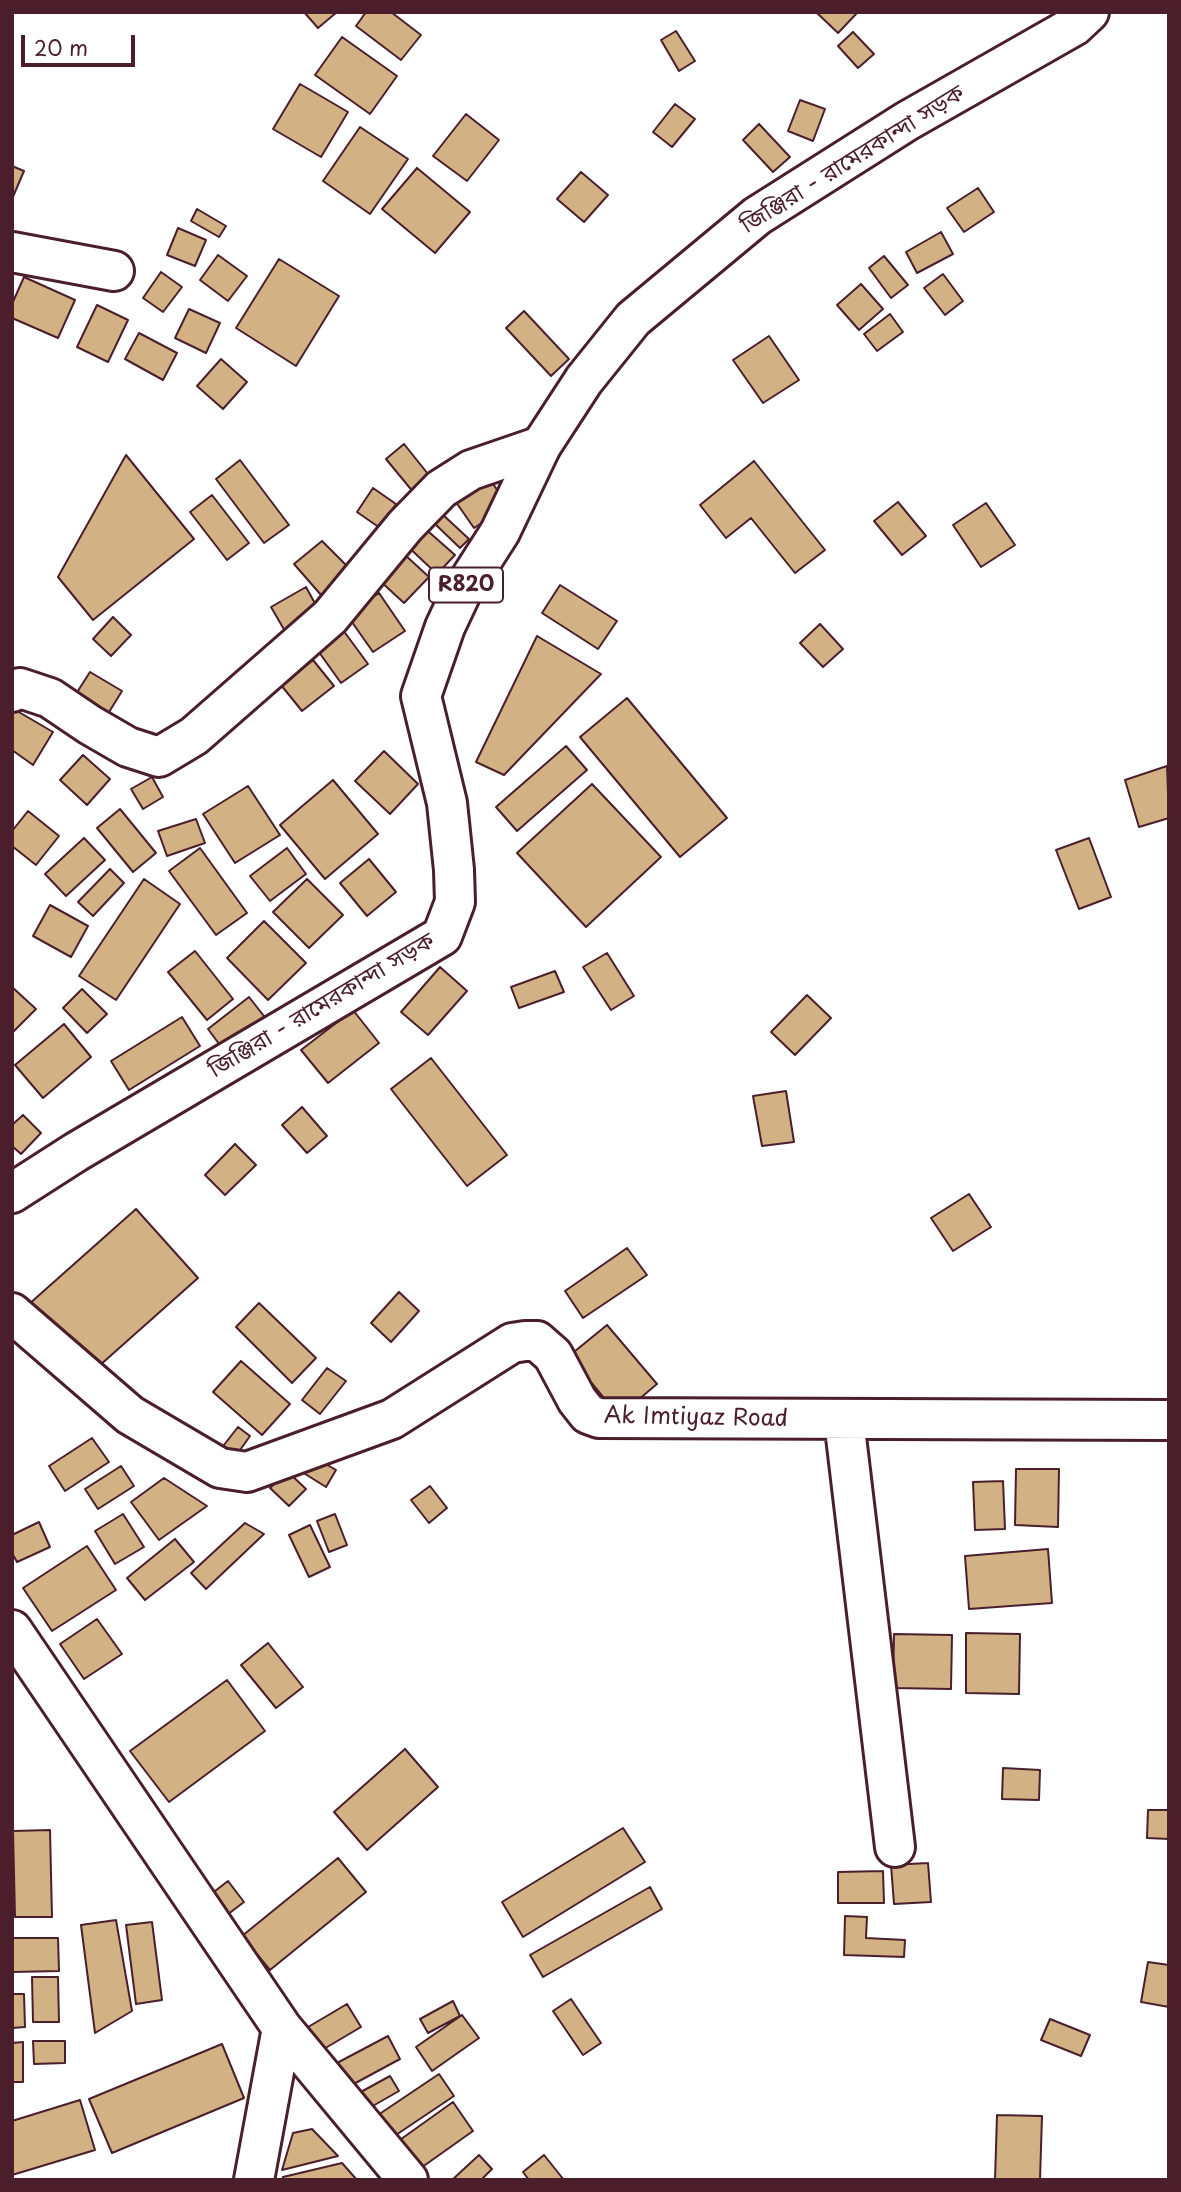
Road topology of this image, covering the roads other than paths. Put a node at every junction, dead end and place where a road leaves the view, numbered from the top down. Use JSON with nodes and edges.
{"nodes":[{"id":1,"x":1089,"y":12,"type":"edge"},
{"id":2,"x":12,"y":252,"type":"edge"},
{"id":3,"x":114,"y":271,"type":"dead end"},
{"id":4,"x":541,"y":446,"type":"junction"},
{"id":5,"x":12,"y":692,"type":"edge"},
{"id":6,"x":12,"y":1193,"type":"edge"},
{"id":7,"x":12,"y":1313,"type":"edge"},
{"id":8,"x":845,"y":1420,"type":"junction"},
{"id":9,"x":1169,"y":1420,"type":"edge"},
{"id":10,"x":12,"y":1630,"type":"edge"},
{"id":11,"x":895,"y":1847,"type":"dead end"},
{"id":12,"x":282,"y":2028,"type":"junction"},
{"id":13,"x":254,"y":2180,"type":"edge"},
{"id":14,"x":408,"y":2180,"type":"edge"}],
"edges":[{"from":1,"to":4,"type":"street","name":"জিঞ্জিরা - রামেরকান্দা সড়ক","number":"R820"},
{"from":2,"to":3,"type":"street"},
{"from":4,"to":5,"type":"street"},
{"from":4,"to":6,"type":"street","name":"জিঞ্জিরা - রামেরকান্দা সড়ক","number":"R820"},
{"from":7,"to":8,"type":"street","name":"Ak Imtiyaz Road"},
{"from":8,"to":9,"type":"street","name":"Ak Imtiyaz Road"},
{"from":8,"to":11,"type":"street"},
{"from":10,"to":12,"type":"street"},
{"from":12,"to":13,"type":"street"},
{"from":12,"to":14,"type":"street"}]}
